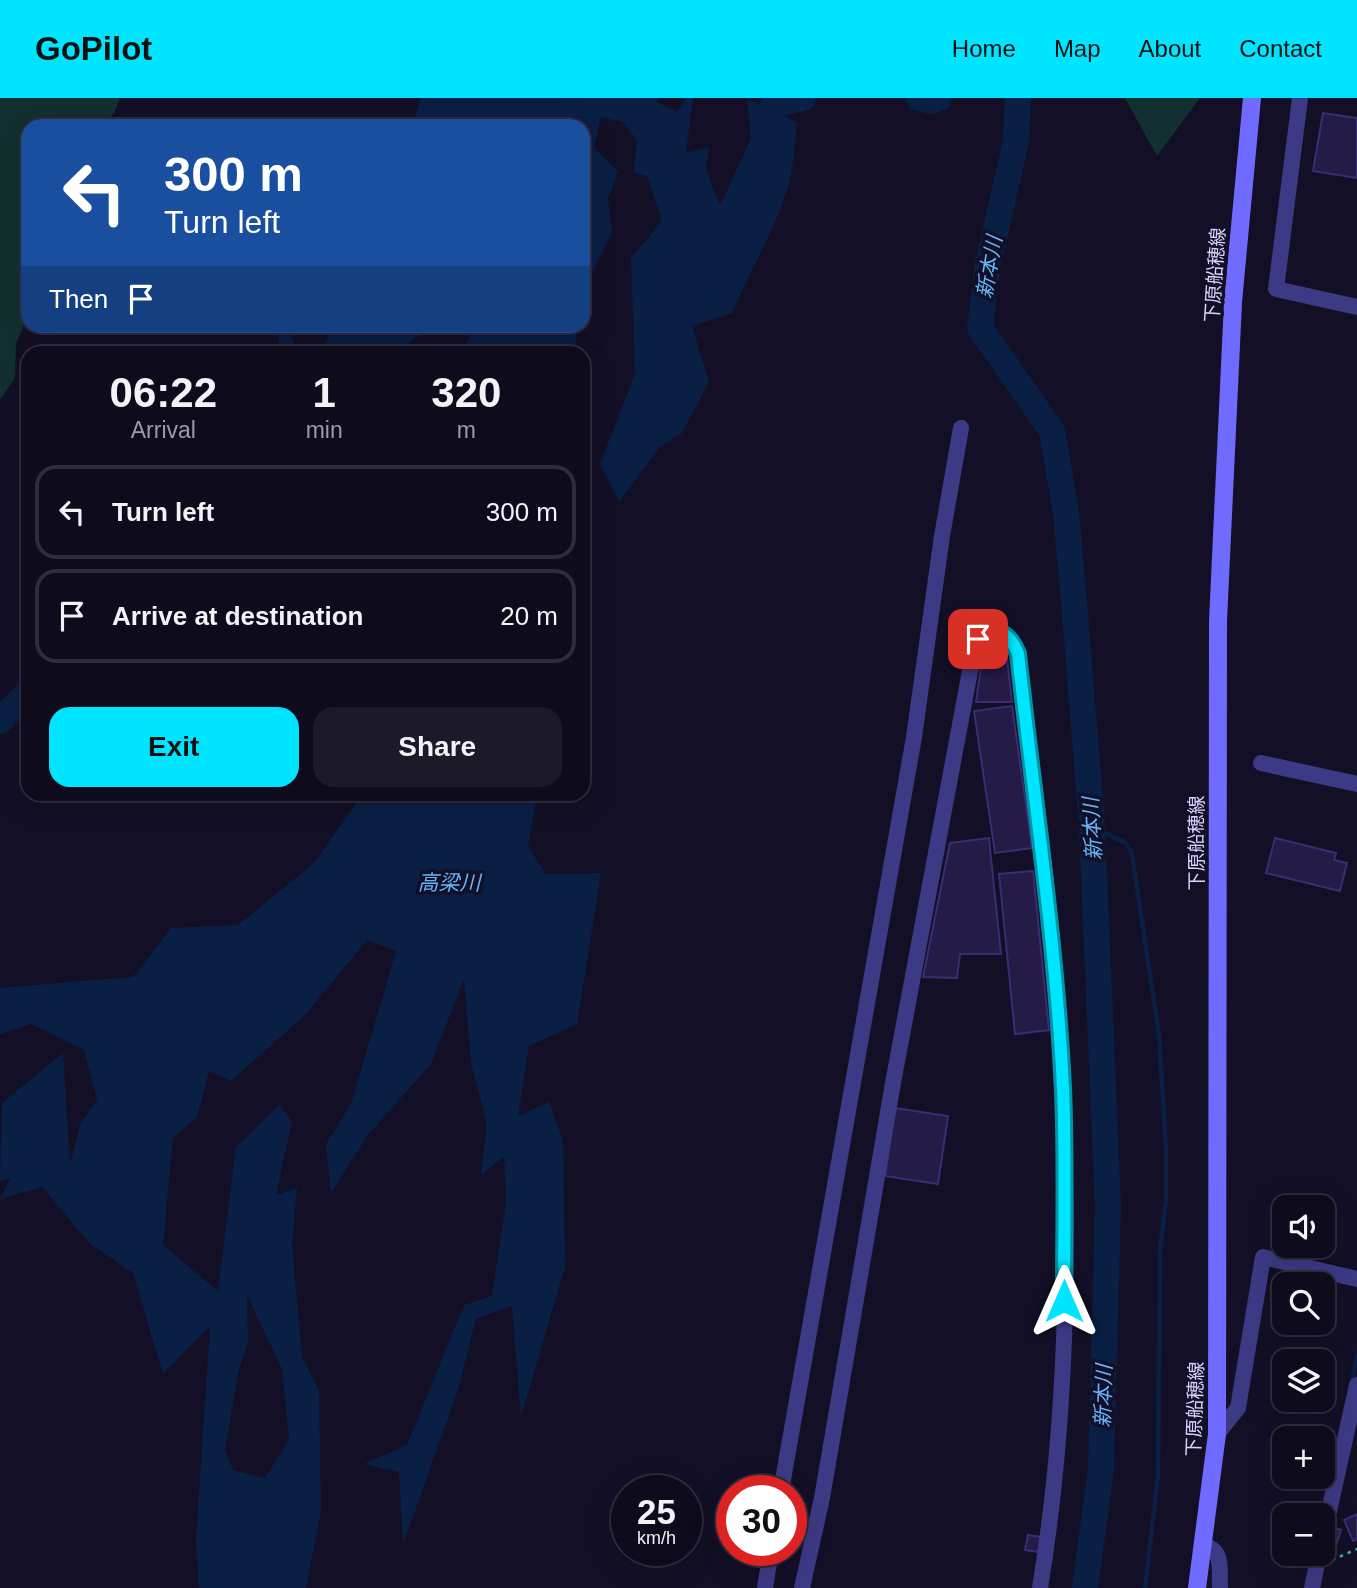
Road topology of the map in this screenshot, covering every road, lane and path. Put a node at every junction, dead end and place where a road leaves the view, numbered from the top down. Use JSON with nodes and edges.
{"nodes":[{"id":1,"x":1252,"y":98,"type":"edge"},
{"id":2,"x":1300,"y":98,"type":"edge"},
{"id":3,"x":1357,"y":307,"type":"edge"},
{"id":4,"x":961,"y":428,"type":"dead end"},
{"id":5,"x":1261,"y":763,"type":"dead end"},
{"id":6,"x":1357,"y":784,"type":"edge"},
{"id":7,"x":1357,"y":1279,"type":"edge"},
{"id":8,"x":1357,"y":1385,"type":"edge"},
{"id":9,"x":1217,"y":1434,"type":"junction"},
{"id":10,"x":784,"y":1475,"type":"edge"},
{"id":11,"x":1331,"y":1503,"type":"edge"},
{"id":12,"x":1205,"y":1546,"type":"junction"},
{"id":13,"x":1357,"y":1549,"type":"edge"},
{"id":14,"x":1335,"y":1555,"type":"edge"},
{"id":15,"x":768,"y":1566,"type":"edge"},
{"id":16,"x":1317,"y":1566,"type":"edge"},
{"id":17,"x":765,"y":1588,"type":"edge"},
{"id":18,"x":802,"y":1588,"type":"edge"},
{"id":19,"x":1040,"y":1588,"type":"edge"},
{"id":20,"x":1197,"y":1588,"type":"edge"},
{"id":21,"x":1220,"y":1588,"type":"edge"},
{"id":22,"x":1312,"y":1588,"type":"edge"}],
"edges":[{"from":1,"to":9,"type":"main road","name":"下原船穂線"},
{"from":2,"to":3,"type":"street"},
{"from":4,"to":10,"type":"street"},
{"from":5,"to":6,"type":"street"},
{"from":7,"to":9,"type":"street"},
{"from":8,"to":11,"type":"street"},
{"from":9,"to":12,"type":"main road","name":"下原船穂線"},
{"from":12,"to":20,"type":"main road","name":"下原船穂線"},
{"from":12,"to":21,"type":"street"},
{"from":13,"to":14,"type":"path"},
{"from":15,"to":17,"type":"street"},
{"from":16,"to":22,"type":"street"},
{"from":18,"to":19,"type":"street"}]}
